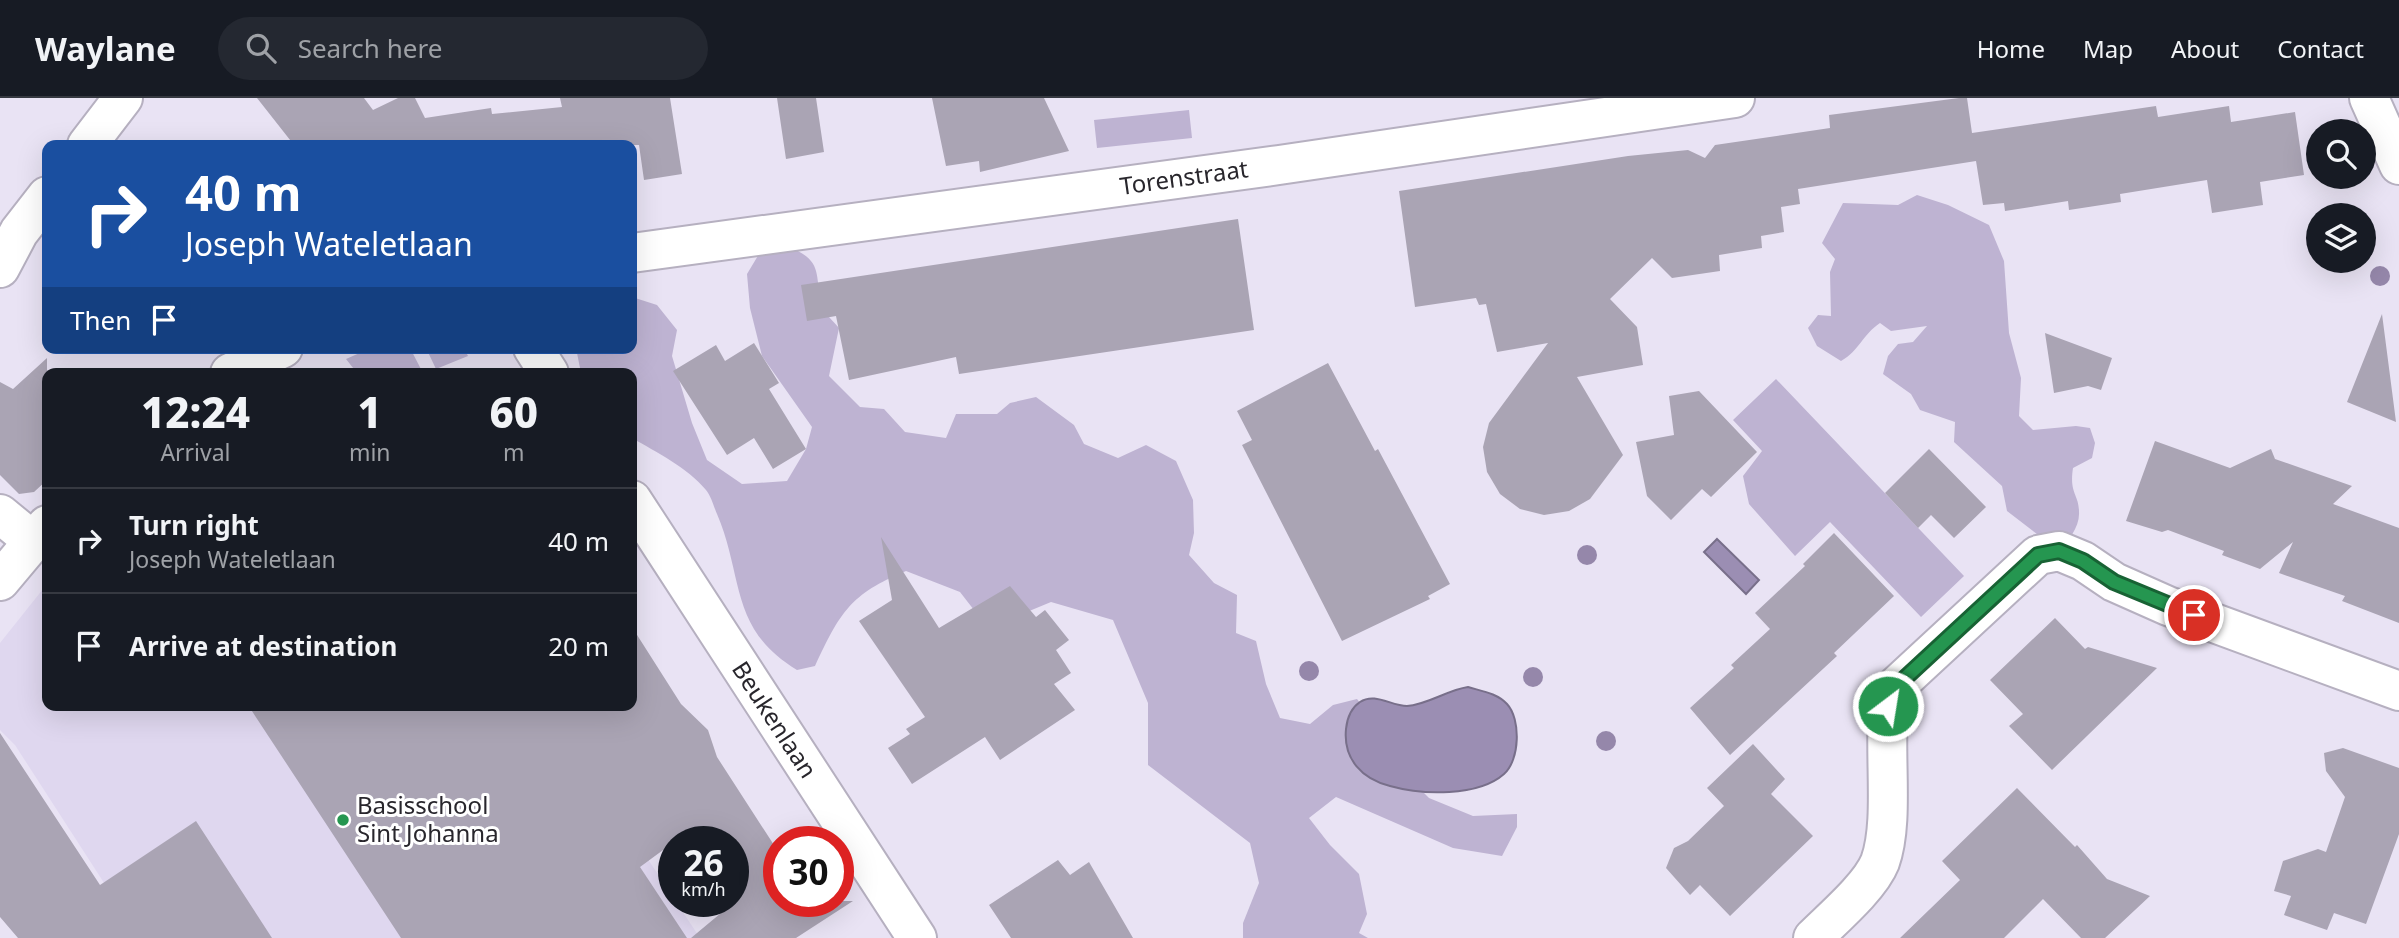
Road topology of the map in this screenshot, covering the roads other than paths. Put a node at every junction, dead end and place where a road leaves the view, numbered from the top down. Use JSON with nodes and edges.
{"nodes":[{"id":1,"x":123,"y":98,"type":"edge"},
{"id":2,"x":1735,"y":98,"type":"edge"},
{"id":3,"x":2369,"y":98,"type":"edge"},
{"id":4,"x":1691,"y":101,"type":"edge"},
{"id":5,"x":91,"y":140,"type":"edge"},
{"id":6,"x":2399,"y":165,"type":"edge"},
{"id":7,"x":42,"y":203,"type":"edge"},
{"id":8,"x":637,"y":252,"type":"edge"},
{"id":9,"x":0,"y":268,"type":"edge"},
{"id":10,"x":270,"y":354,"type":"edge"},
{"id":11,"x":241,"y":368,"type":"edge"},
{"id":12,"x":637,"y":508,"type":"edge"},
{"id":13,"x":0,"y":514,"type":"edge"},
{"id":14,"x":40,"y":533,"type":"edge"},
{"id":15,"x":0,"y":581,"type":"edge"},
{"id":16,"x":2399,"y":691,"type":"edge"},
{"id":17,"x":917,"y":938,"type":"edge"},
{"id":18,"x":1813,"y":938,"type":"edge"}],
"edges":[{"from":1,"to":5,"type":"street"},
{"from":2,"to":4,"type":"street","name":"Torenstraat"},
{"from":3,"to":6,"type":"street"},
{"from":4,"to":8,"type":"street","name":"Torenstraat"},
{"from":7,"to":9,"type":"street"},
{"from":10,"to":11,"type":"street"},
{"from":12,"to":17,"type":"street","name":"Beukenlaan"},
{"from":13,"to":14,"type":"street"},
{"from":14,"to":15,"type":"street"},
{"from":16,"to":18,"type":"street"}]}
